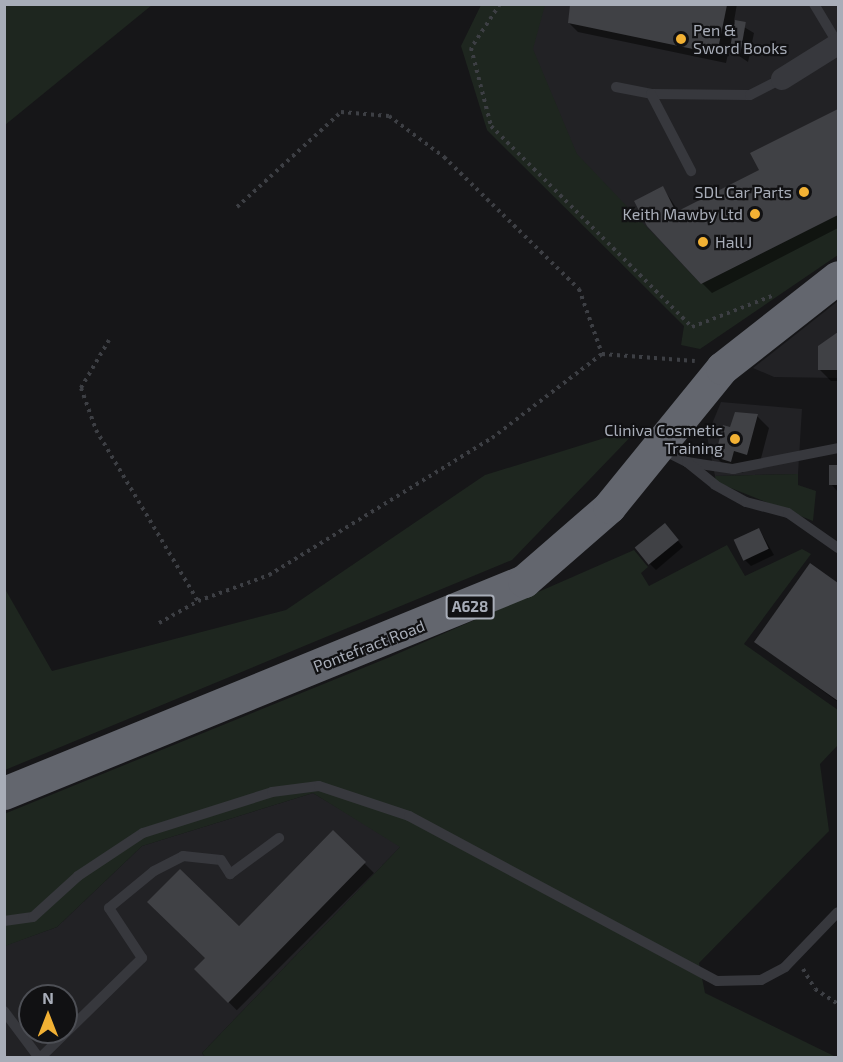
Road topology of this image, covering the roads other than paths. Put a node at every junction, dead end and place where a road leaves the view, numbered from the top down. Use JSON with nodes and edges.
{"nodes":[{"id":1,"x":814,"y":4,"type":"edge"},
{"id":2,"x":838,"y":44,"type":"edge"},
{"id":3,"x":782,"y":79,"type":"joint"},
{"id":4,"x":616,"y":87,"type":"dead end"},
{"id":5,"x":651,"y":94,"type":"junction"},
{"id":6,"x":691,"y":171,"type":"dead end"},
{"id":7,"x":838,"y":277,"type":"edge"},
{"id":8,"x":658,"y":448,"type":"junction"},
{"id":9,"x":838,"y":448,"type":"edge"},
{"id":10,"x":687,"y":462,"type":"junction"},
{"id":11,"x":838,"y":548,"type":"edge"},
{"id":12,"x":4,"y":793,"type":"edge"},
{"id":13,"x":279,"y":838,"type":"dead end"},
{"id":14,"x":838,"y":912,"type":"edge"},
{"id":15,"x":4,"y":921,"type":"edge"},
{"id":16,"x":4,"y":1011,"type":"edge"},
{"id":17,"x":39,"y":1058,"type":"edge"}],
"edges":[{"from":1,"to":2,"type":"lane"},
{"from":2,"to":3,"type":"street"},
{"from":3,"to":5,"type":"lane"},
{"from":4,"to":5,"type":"lane"},
{"from":5,"to":6,"type":"lane"},
{"from":7,"to":8,"type":"highway","name":"Pontefract Road","number":"A628"},
{"from":8,"to":10,"type":"lane"},
{"from":8,"to":12,"type":"highway","name":"Pontefract Road","number":"A628"},
{"from":9,"to":10,"type":"lane"},
{"from":10,"to":11,"type":"lane"},
{"from":13,"to":17,"type":"lane"},
{"from":14,"to":15,"type":"lane"},
{"from":16,"to":17,"type":"lane"}]}
